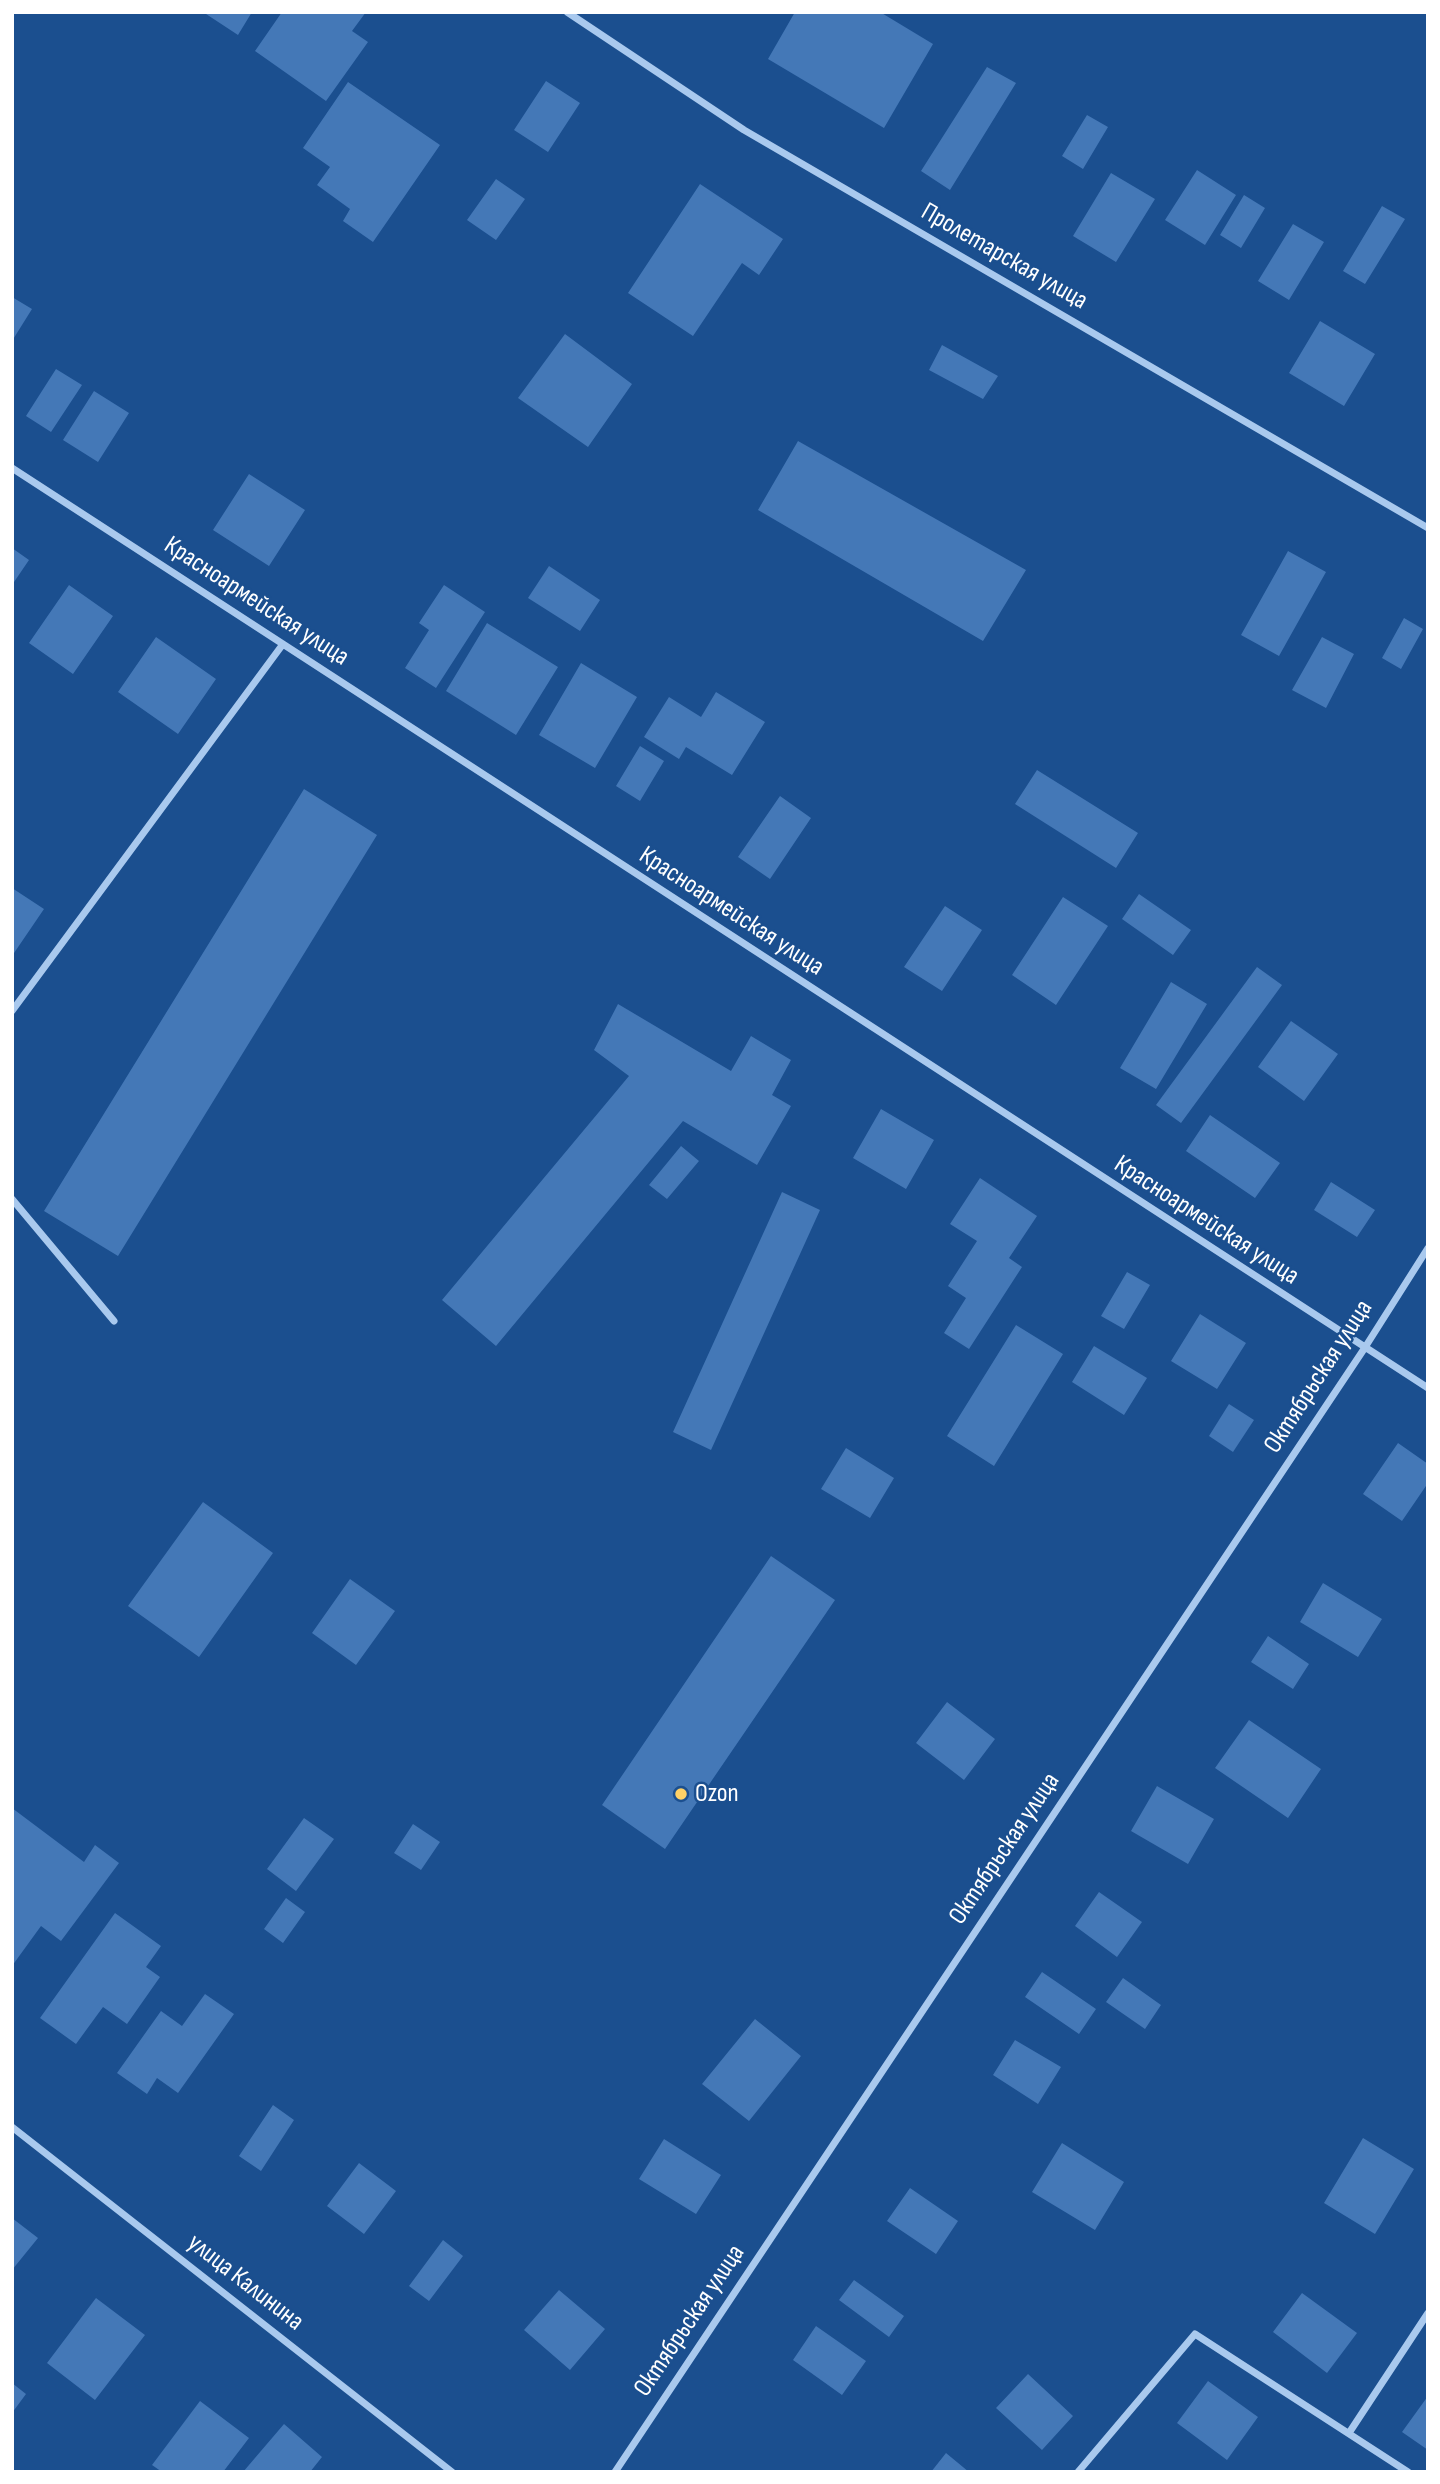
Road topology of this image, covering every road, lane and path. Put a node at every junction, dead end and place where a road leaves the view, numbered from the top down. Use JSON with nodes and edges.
{"nodes":[{"id":1,"x":566,"y":12,"type":"edge"},
{"id":2,"x":12,"y":468,"type":"edge"},
{"id":3,"x":1428,"y":528,"type":"edge"},
{"id":4,"x":283,"y":644,"type":"junction"},
{"id":5,"x":12,"y":1011,"type":"edge"},
{"id":6,"x":12,"y":1199,"type":"edge"},
{"id":7,"x":1428,"y":1248,"type":"edge"},
{"id":8,"x":114,"y":1321,"type":"dead end"},
{"id":9,"x":1364,"y":1349,"type":"junction"},
{"id":10,"x":1428,"y":1388,"type":"edge"},
{"id":11,"x":12,"y":2127,"type":"edge"},
{"id":12,"x":1428,"y":2313,"type":"edge"},
{"id":13,"x":1349,"y":2433,"type":"junction"},
{"id":14,"x":452,"y":2472,"type":"edge"},
{"id":15,"x":615,"y":2472,"type":"edge"},
{"id":16,"x":1079,"y":2472,"type":"edge"},
{"id":17,"x":1408,"y":2472,"type":"edge"}],
"edges":[{"from":1,"to":3,"type":"street","name":"Пролетарская улица"},
{"from":2,"to":4,"type":"street","name":"Красноармейская улица"},
{"from":4,"to":5,"type":"street"},
{"from":4,"to":9,"type":"street","name":"Красноармейская улица"},
{"from":6,"to":8,"type":"street"},
{"from":7,"to":9,"type":"street","name":"Октябрьская улица"},
{"from":9,"to":10,"type":"street","name":"Красноармейская улица"},
{"from":9,"to":15,"type":"street","name":"Октябрьская улица"},
{"from":11,"to":14,"type":"street","name":"улица Калинина"},
{"from":12,"to":13,"type":"street"},
{"from":13,"to":16,"type":"street"},
{"from":13,"to":17,"type":"street"}]}
